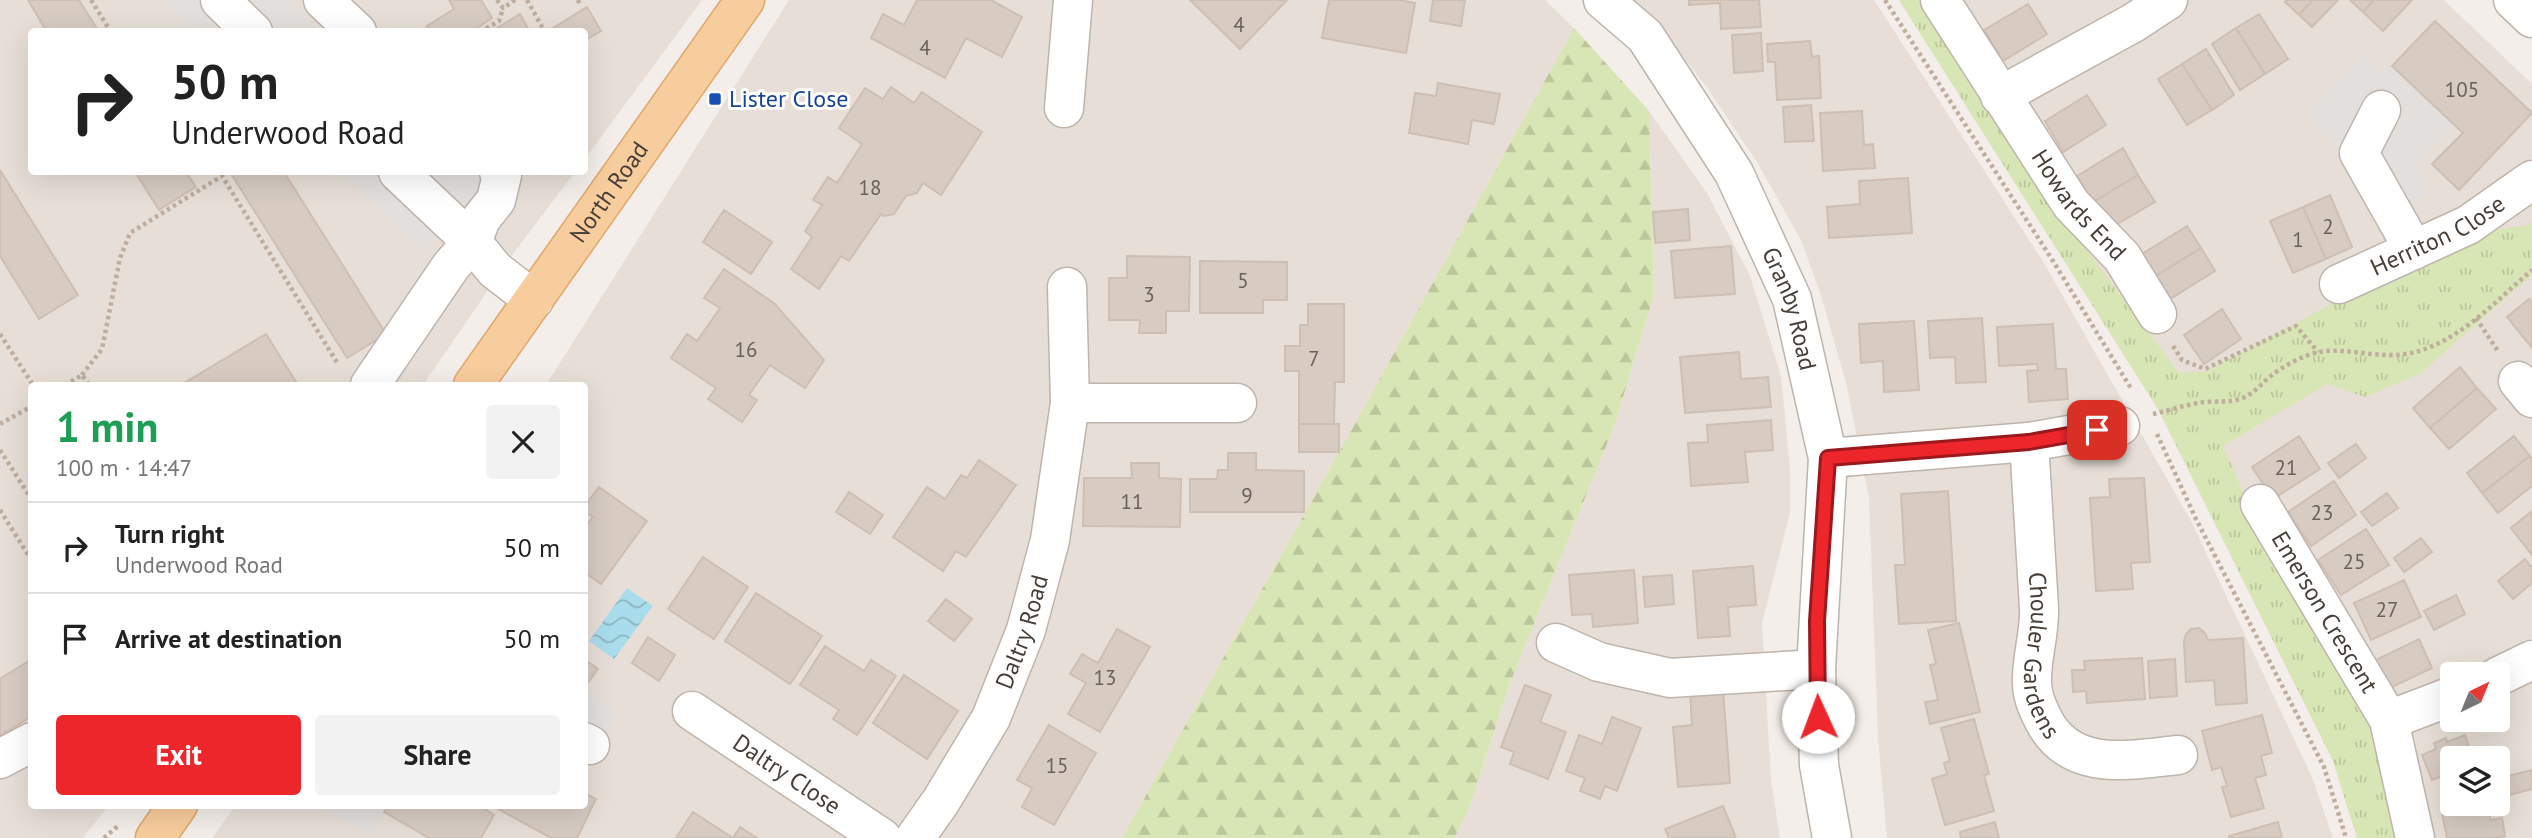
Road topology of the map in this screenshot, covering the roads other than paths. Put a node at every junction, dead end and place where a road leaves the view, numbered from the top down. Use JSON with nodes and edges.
{"nodes":[{"id":1,"x":220,"y":0,"type":"edge"},
{"id":2,"x":323,"y":0,"type":"edge"},
{"id":3,"x":745,"y":0,"type":"edge"},
{"id":4,"x":1073,"y":0,"type":"edge"},
{"id":5,"x":1603,"y":0,"type":"edge"},
{"id":6,"x":1940,"y":0,"type":"edge"},
{"id":7,"x":2168,"y":0,"type":"edge"},
{"id":8,"x":2513,"y":0,"type":"edge"},
{"id":9,"x":2532,"y":18,"type":"edge"},
{"id":10,"x":249,"y":28,"type":"edge"},
{"id":11,"x":353,"y":28,"type":"edge"},
{"id":12,"x":2000,"y":96,"type":"junction"},
{"id":13,"x":1064,"y":108,"type":"dead end"},
{"id":14,"x":2381,"y":110,"type":"dead end"},
{"id":15,"x":401,"y":175,"type":"edge"},
{"id":16,"x":502,"y":175,"type":"edge"},
{"id":17,"x":2532,"y":180,"type":"edge"},
{"id":18,"x":472,"y":242,"type":"junction"},
{"id":19,"x":2414,"y":250,"type":"junction"},
{"id":20,"x":2339,"y":284,"type":"dead end"},
{"id":21,"x":1067,"y":287,"type":"dead end"},
{"id":22,"x":534,"y":300,"type":"junction"},
{"id":23,"x":2157,"y":314,"type":"road end"},
{"id":24,"x":357,"y":379,"type":"edge"},
{"id":25,"x":475,"y":382,"type":"edge"},
{"id":26,"x":1070,"y":403,"type":"junction"},
{"id":27,"x":1237,"y":403,"type":"dead end"},
{"id":28,"x":2134,"y":421,"type":"road end"},
{"id":29,"x":2029,"y":442,"type":"junction"},
{"id":30,"x":1828,"y":458,"type":"junction"},
{"id":31,"x":2260,"y":504,"type":"dead end"},
{"id":32,"x":1556,"y":643,"type":"dead end"},
{"id":33,"x":2532,"y":660,"type":"edge"},
{"id":34,"x":1816,"y":669,"type":"junction"},
{"id":35,"x":2510,"y":671,"type":"edge"},
{"id":36,"x":2440,"y":701,"type":"edge"},
{"id":37,"x":692,"y":711,"type":"dead end"},
{"id":38,"x":2389,"y":720,"type":"junction"},
{"id":39,"x":28,"y":744,"type":"edge"},
{"id":40,"x":2178,"y":755,"type":"dead end"},
{"id":41,"x":0,"y":759,"type":"edge"},
{"id":42,"x":175,"y":809,"type":"edge"},
{"id":43,"x":155,"y":838,"type":"edge"},
{"id":44,"x":882,"y":838,"type":"edge"},
{"id":45,"x":915,"y":838,"type":"edge"},
{"id":46,"x":1832,"y":838,"type":"edge"},
{"id":47,"x":2415,"y":838,"type":"edge"}],
"edges":[{"from":1,"to":10,"type":"street"},
{"from":2,"to":11,"type":"street"},
{"from":3,"to":22,"type":"main road","name":"North Road"},
{"from":4,"to":13,"type":"street"},
{"from":5,"to":30,"type":"street","name":"Granby Road"},
{"from":6,"to":12,"type":"street","name":"Howards End"},
{"from":7,"to":12,"type":"street"},
{"from":8,"to":9,"type":"street"},
{"from":12,"to":23,"type":"street","name":"Howards End"},
{"from":14,"to":19,"type":"street"},
{"from":15,"to":18,"type":"street"},
{"from":16,"to":18,"type":"street"},
{"from":17,"to":19,"type":"street","name":"Herriton Close"},
{"from":18,"to":22,"type":"street"},
{"from":18,"to":24,"type":"street"},
{"from":19,"to":20,"type":"street","name":"Herriton Close"},
{"from":21,"to":26,"type":"street","name":"Daltry Road"},
{"from":22,"to":25,"type":"main road","name":"North Road"},
{"from":26,"to":27,"type":"street"},
{"from":26,"to":45,"type":"street","name":"Daltry Road"},
{"from":28,"to":29,"type":"street"},
{"from":29,"to":30,"type":"street"},
{"from":29,"to":40,"type":"street","name":"Chouler Gardens"},
{"from":30,"to":34,"type":"street","name":"Granby Road"},
{"from":31,"to":38,"type":"street","name":"Emerson Crescent"},
{"from":32,"to":34,"type":"street"},
{"from":33,"to":35,"type":"street"},
{"from":34,"to":46,"type":"street","name":"Granby Road"},
{"from":36,"to":38,"type":"street","name":"Emerson Crescent"},
{"from":37,"to":44,"type":"street","name":"Daltry Close"},
{"from":38,"to":47,"type":"street","name":"Emerson Crescent"},
{"from":39,"to":41,"type":"street"},
{"from":42,"to":43,"type":"main road"}]}
